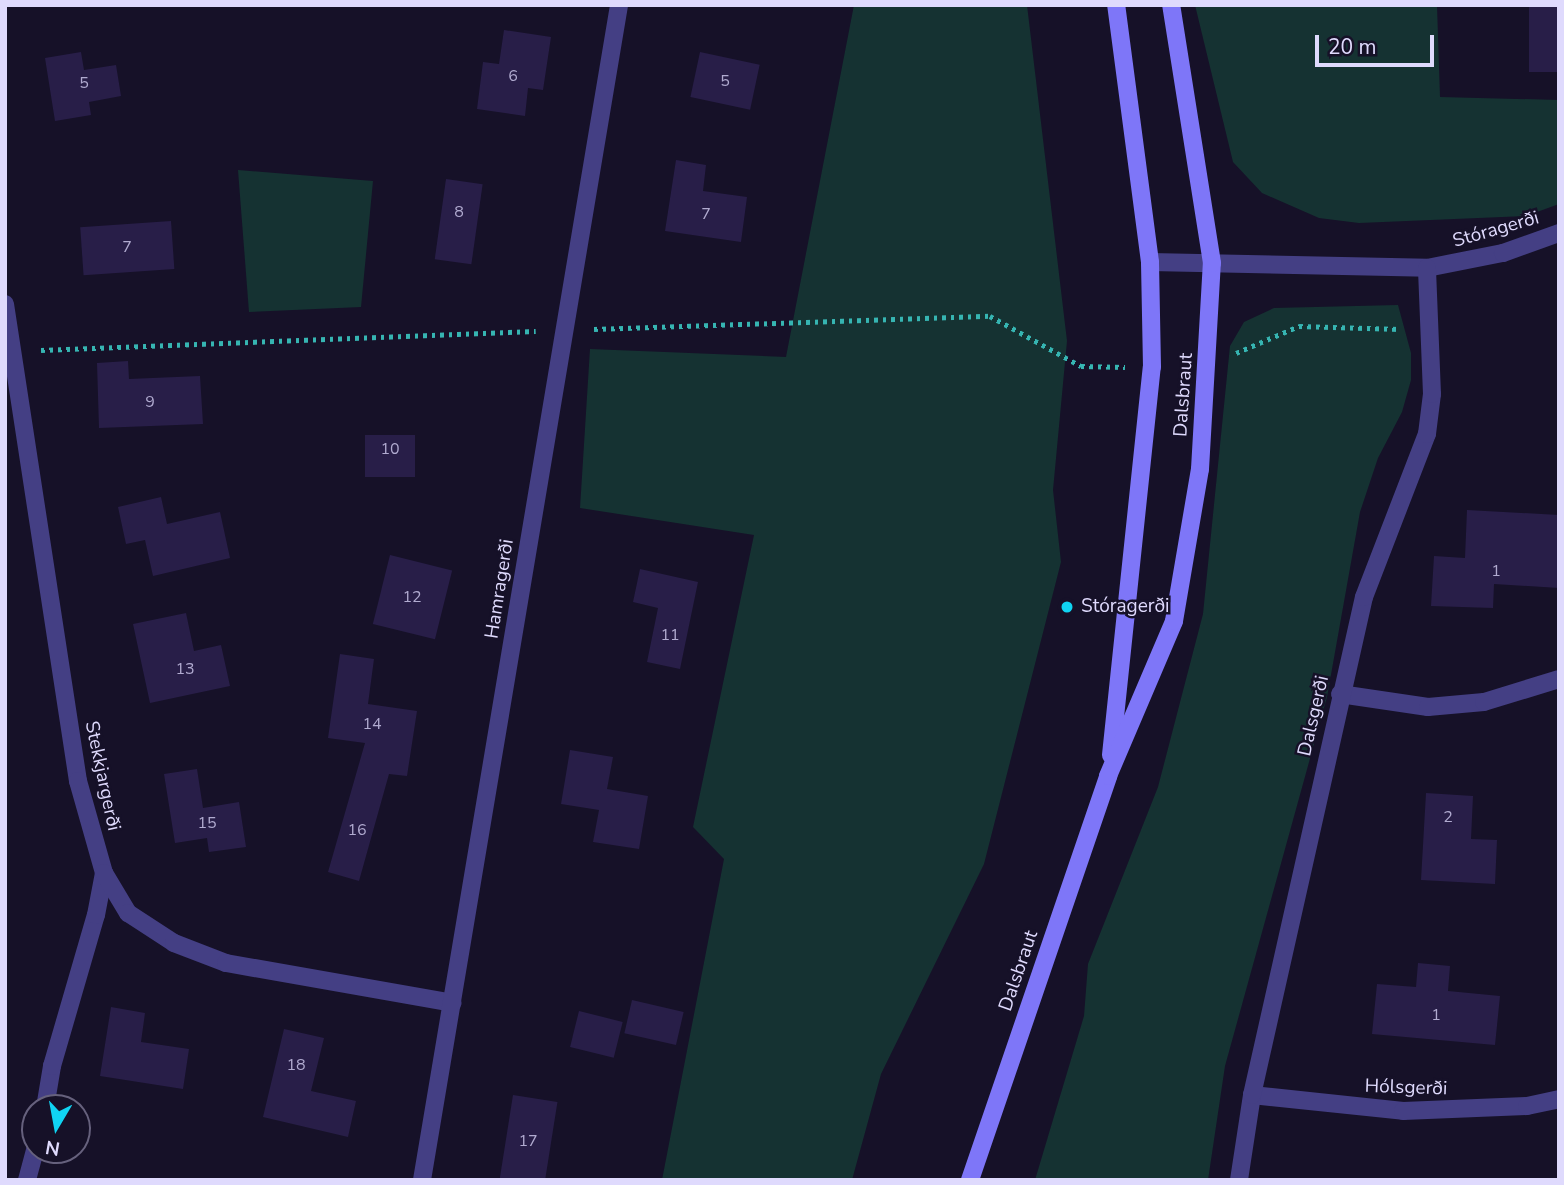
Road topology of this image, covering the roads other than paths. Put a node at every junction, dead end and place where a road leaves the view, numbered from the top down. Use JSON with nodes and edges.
{"nodes":[{"id":1,"x":619,"y":5,"type":"edge"},
{"id":2,"x":1115,"y":5,"type":"edge"},
{"id":3,"x":1171,"y":5,"type":"edge"},
{"id":4,"x":1559,"y":233,"type":"edge"},
{"id":5,"x":1150,"y":262,"type":"junction"},
{"id":6,"x":1212,"y":263,"type":"junction"},
{"id":7,"x":1427,"y":268,"type":"junction"},
{"id":8,"x":5,"y":304,"type":"edge"},
{"id":9,"x":1559,"y":679,"type":"edge"},
{"id":10,"x":1340,"y":694,"type":"junction"},
{"id":11,"x":1108,"y":776,"type":"junction"},
{"id":12,"x":104,"y":873,"type":"junction"},
{"id":13,"x":452,"y":1003,"type":"junction"},
{"id":14,"x":47,"y":1094,"type":"edge"},
{"id":15,"x":1252,"y":1095,"type":"junction"},
{"id":16,"x":1559,"y":1099,"type":"edge"},
{"id":17,"x":422,"y":1180,"type":"edge"},
{"id":18,"x":970,"y":1180,"type":"edge"},
{"id":19,"x":1239,"y":1180,"type":"edge"}],
"edges":[{"from":1,"to":13,"type":"street","name":"Hamragerði"},
{"from":2,"to":5,"type":"street","name":"Dalsbraut"},
{"from":3,"to":6,"type":"street","name":"Dalsbraut"},
{"from":4,"to":7,"type":"street","name":"Stóragerði"},
{"from":5,"to":6,"type":"street","name":"Stóragerði"},
{"from":5,"to":11,"type":"street","name":"Dalsbraut"},
{"from":6,"to":7,"type":"street","name":"Stóragerði"},
{"from":6,"to":11,"type":"street","name":"Dalsbraut"},
{"from":7,"to":10,"type":"street","name":"Dalsgerði"},
{"from":8,"to":12,"type":"street","name":"Stekkjargerði"},
{"from":9,"to":10,"type":"street"},
{"from":10,"to":15,"type":"street","name":"Dalsgerði"},
{"from":11,"to":18,"type":"street","name":"Dalsbraut"},
{"from":12,"to":13,"type":"street","name":"Stekkjargerði"},
{"from":12,"to":14,"type":"street"},
{"from":13,"to":17,"type":"street","name":"Hamragerði"},
{"from":15,"to":16,"type":"street","name":"Hólsgerði"},
{"from":15,"to":19,"type":"street","name":"Dalsgerði"}]}
